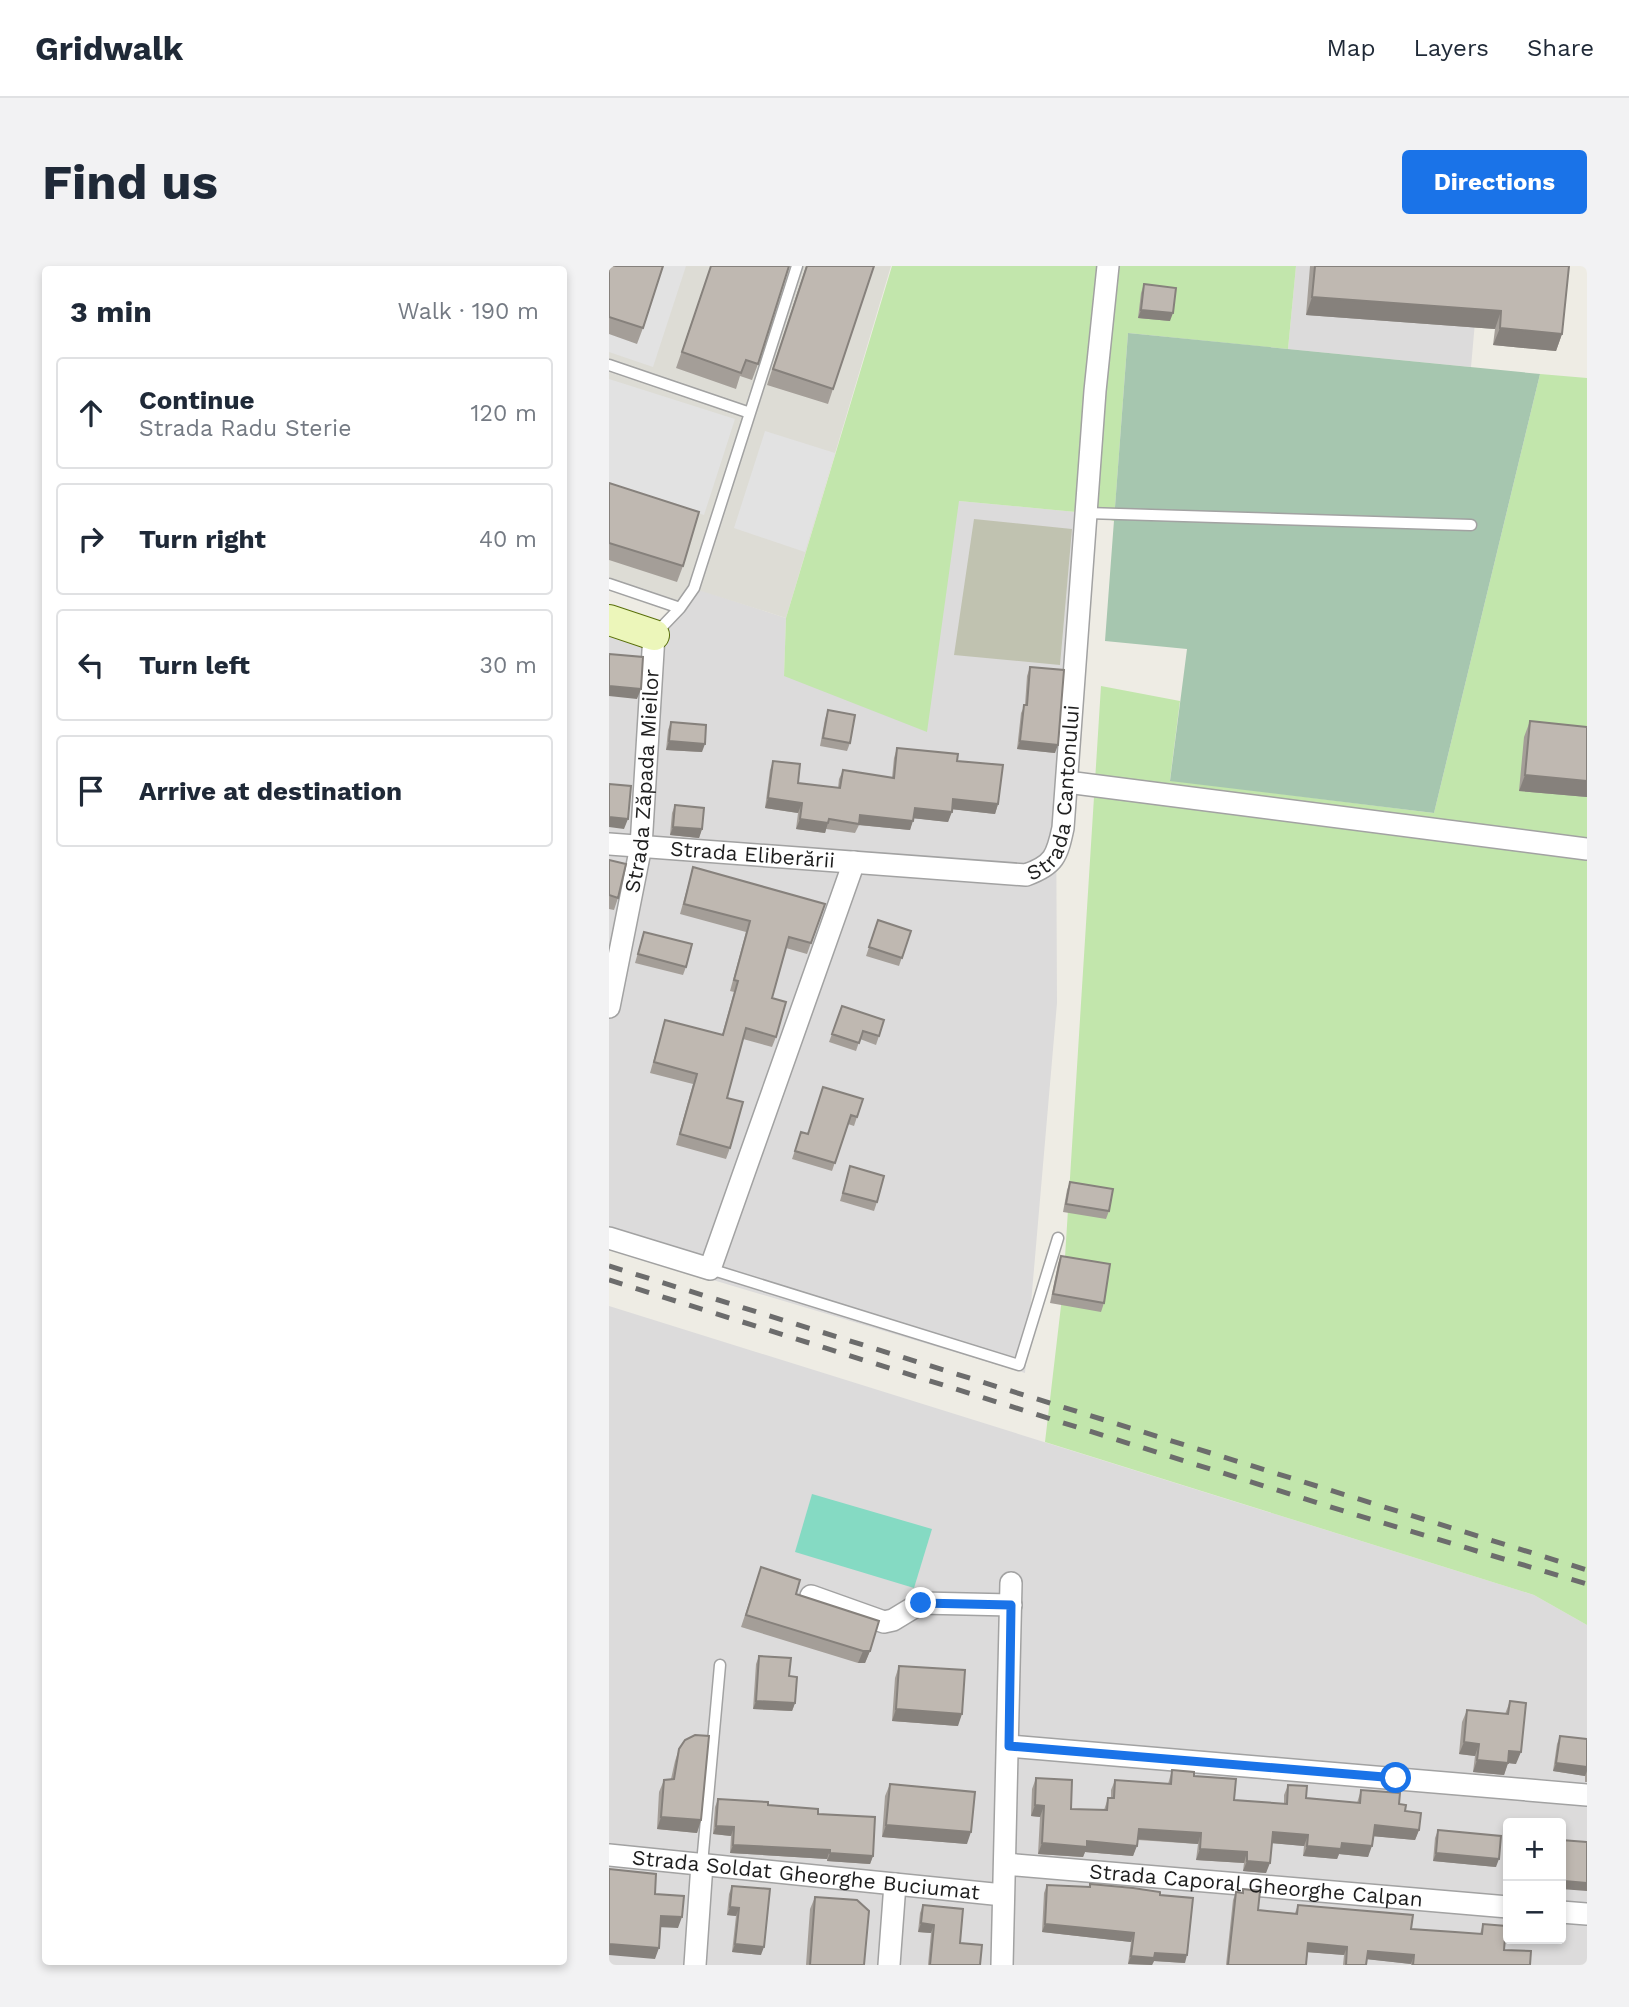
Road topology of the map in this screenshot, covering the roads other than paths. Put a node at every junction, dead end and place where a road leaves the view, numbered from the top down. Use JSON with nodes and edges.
{"nodes":[{"id":1,"x":797,"y":266,"type":"edge"},
{"id":2,"x":1108,"y":266,"type":"edge"},
{"id":3,"x":609,"y":365,"type":"edge"},
{"id":4,"x":750,"y":413,"type":"junction"},
{"id":5,"x":1087,"y":513,"type":"junction"},
{"id":6,"x":1471,"y":525,"type":"dead end"},
{"id":7,"x":609,"y":584,"type":"edge"},
{"id":8,"x":680,"y":608,"type":"junction"},
{"id":9,"x":609,"y":620,"type":"edge"},
{"id":10,"x":654,"y":635,"type":"junction"},
{"id":11,"x":1067,"y":782,"type":"junction"},
{"id":12,"x":609,"y":844,"type":"edge"},
{"id":13,"x":641,"y":846,"type":"junction"},
{"id":14,"x":1587,"y":849,"type":"edge"},
{"id":15,"x":854,"y":862,"type":"junction"},
{"id":16,"x":609,"y":1007,"type":"edge"},
{"id":17,"x":609,"y":1238,"type":"edge"},
{"id":18,"x":1058,"y":1238,"type":"dead end"},
{"id":19,"x":710,"y":1269,"type":"junction"},
{"id":20,"x":1011,"y":1583,"type":"dead end"},
{"id":21,"x":811,"y":1597,"type":"edge"},
{"id":22,"x":1011,"y":1605,"type":"junction"},
{"id":23,"x":720,"y":1665,"type":"dead end"},
{"id":24,"x":1009,"y":1746,"type":"junction"},
{"id":25,"x":1587,"y":1796,"type":"edge"},
{"id":26,"x":609,"y":1855,"type":"edge"},
{"id":27,"x":702,"y":1864,"type":"junction"},
{"id":28,"x":1005,"y":1864,"type":"junction"},
{"id":29,"x":895,"y":1884,"type":"junction"},
{"id":30,"x":1003,"y":1895,"type":"junction"},
{"id":31,"x":1503,"y":1907,"type":"edge"},
{"id":32,"x":1566,"y":1912,"type":"edge"},
{"id":33,"x":1587,"y":1914,"type":"edge"},
{"id":34,"x":695,"y":1965,"type":"edge"},
{"id":35,"x":889,"y":1965,"type":"edge"},
{"id":36,"x":1002,"y":1965,"type":"edge"}],
"edges":[{"from":1,"to":4,"type":"lane"},
{"from":2,"to":5,"type":"street","name":"Strada Cantonului"},
{"from":3,"to":4,"type":"lane"},
{"from":4,"to":8,"type":"lane"},
{"from":5,"to":6,"type":"lane"},
{"from":5,"to":11,"type":"street","name":"Strada Cantonului"},
{"from":7,"to":8,"type":"lane"},
{"from":8,"to":10,"type":"lane"},
{"from":9,"to":10,"type":"street"},
{"from":10,"to":13,"type":"street","name":"Strada Zăpada Mieilor"},
{"from":11,"to":14,"type":"street"},
{"from":11,"to":15,"type":"street","name":"Strada Cantonului"},
{"from":12,"to":13,"type":"street","name":"Strada Eliberării"},
{"from":13,"to":15,"type":"street","name":"Strada Eliberării"},
{"from":13,"to":16,"type":"street","name":"Strada Zăpada Mieilor"},
{"from":15,"to":19,"type":"street"},
{"from":17,"to":19,"type":"street"},
{"from":18,"to":19,"type":"lane"},
{"from":20,"to":22,"type":"street"},
{"from":21,"to":22,"type":"street"},
{"from":22,"to":24,"type":"street"},
{"from":23,"to":27,"type":"lane"},
{"from":24,"to":25,"type":"street"},
{"from":24,"to":28,"type":"street"},
{"from":26,"to":27,"type":"street","name":"Strada Soldat Gheorghe Buciumat"},
{"from":27,"to":29,"type":"street","name":"Strada Soldat Gheorghe Buciumat"},
{"from":27,"to":34,"type":"street"},
{"from":28,"to":30,"type":"street"},
{"from":28,"to":31,"type":"street","name":"Strada Caporal Gheorghe Calpan"},
{"from":29,"to":30,"type":"street","name":"Strada Soldat Gheorghe Buciumat"},
{"from":29,"to":35,"type":"street"},
{"from":30,"to":36,"type":"street"},
{"from":32,"to":33,"type":"street"}]}
